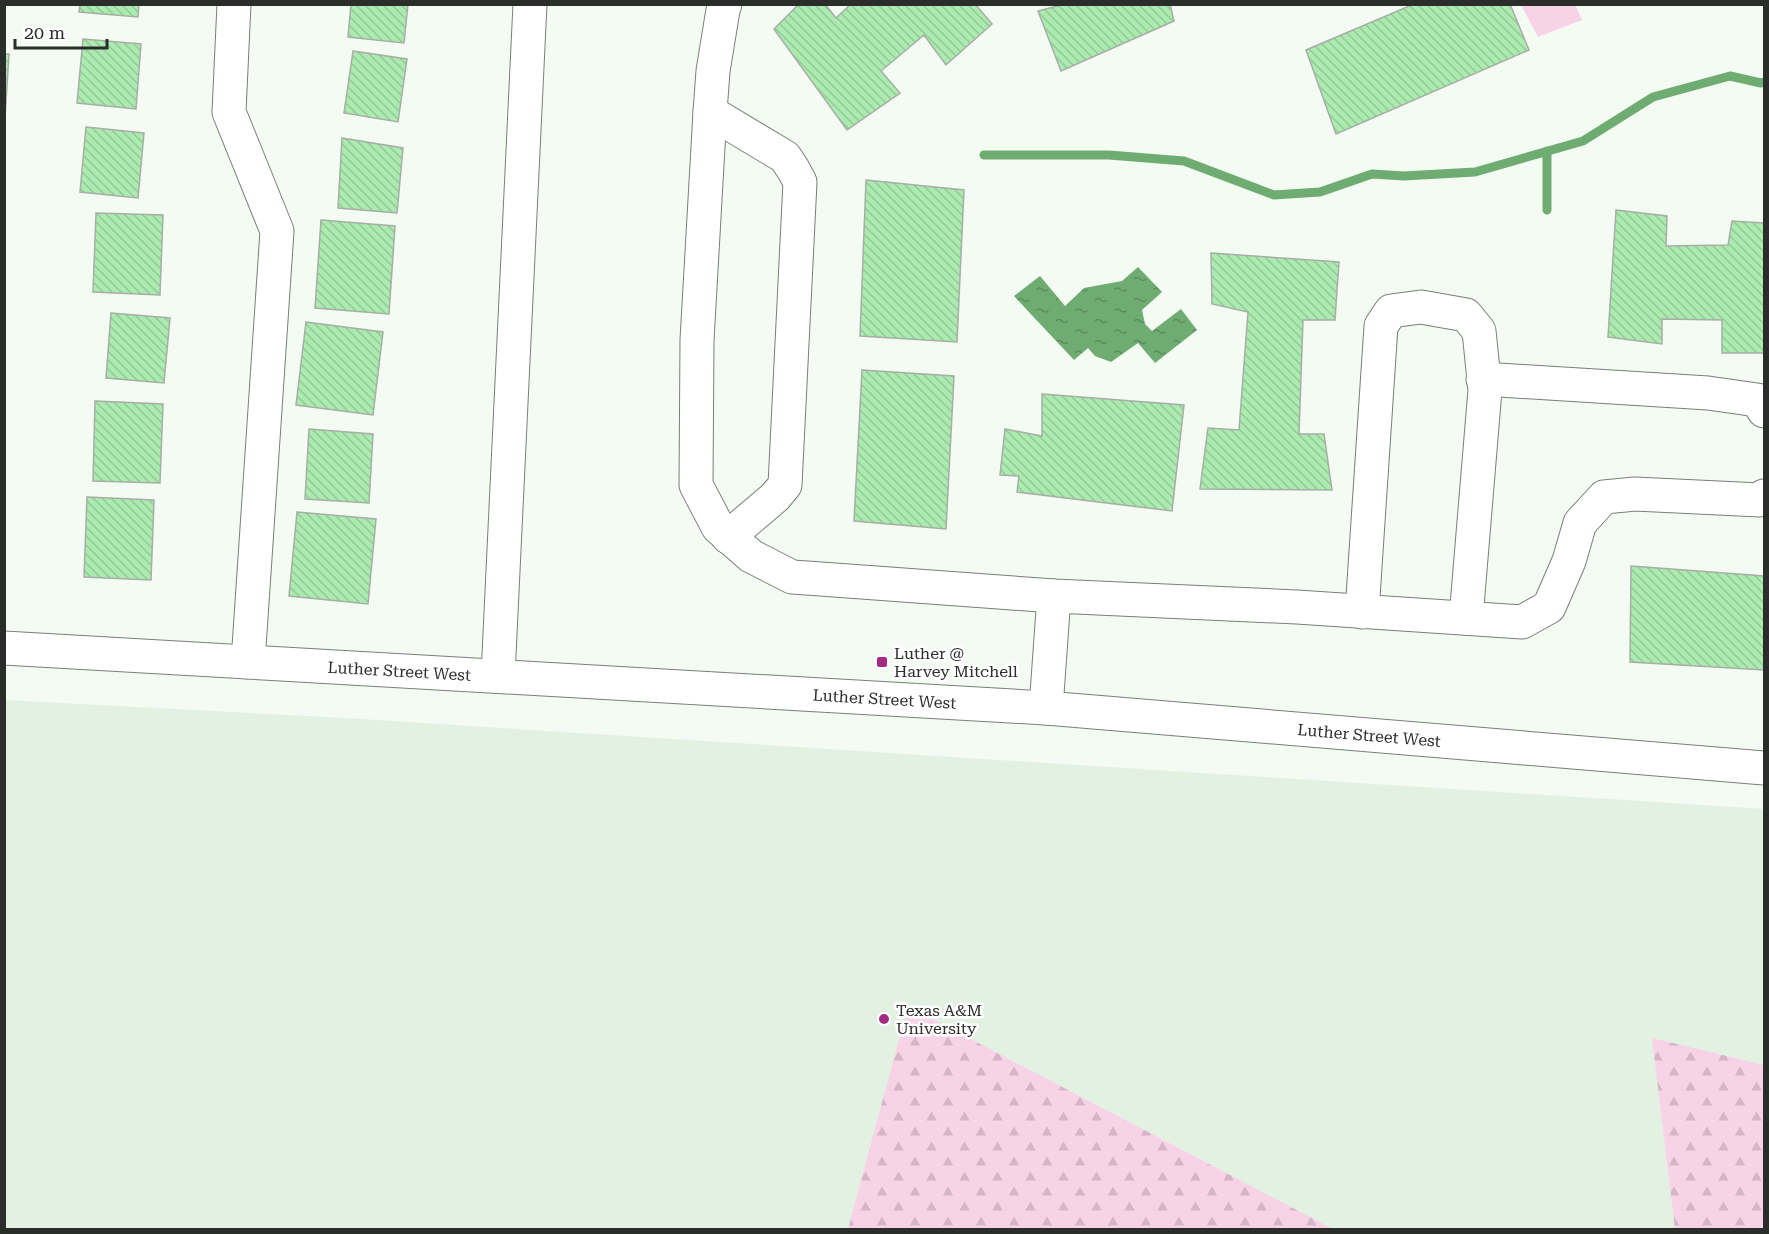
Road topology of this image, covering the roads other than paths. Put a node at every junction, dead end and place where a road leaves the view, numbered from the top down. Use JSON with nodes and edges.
{"nodes":[{"id":1,"x":234,"y":4,"type":"edge"},
{"id":2,"x":530,"y":4,"type":"edge"},
{"id":3,"x":725,"y":4,"type":"edge"},
{"id":4,"x":710,"y":112,"type":"junction"},
{"id":5,"x":1483,"y":379,"type":"junction"},
{"id":6,"x":1764,"y":411,"type":"edge"},
{"id":7,"x":1764,"y":496,"type":"edge"},
{"id":8,"x":729,"y":537,"type":"junction"},
{"id":9,"x":1054,"y":596,"type":"junction"},
{"id":10,"x":1362,"y":612,"type":"junction"},
{"id":11,"x":1466,"y":618,"type":"junction"},
{"id":12,"x":4,"y":648,"type":"edge"},
{"id":13,"x":248,"y":662,"type":"junction"},
{"id":14,"x":498,"y":676,"type":"junction"},
{"id":15,"x":1046,"y":708,"type":"junction"},
{"id":16,"x":1764,"y":768,"type":"edge"}],
"edges":[{"from":1,"to":13,"type":"street"},
{"from":2,"to":14,"type":"street"},
{"from":3,"to":4,"type":"street"},
{"from":4,"to":8,"type":"street"},
{"from":4,"to":8,"type":"street"},
{"from":5,"to":6,"type":"street"},
{"from":5,"to":10,"type":"street"},
{"from":5,"to":11,"type":"street"},
{"from":7,"to":11,"type":"street"},
{"from":8,"to":9,"type":"street"},
{"from":9,"to":10,"type":"street"},
{"from":9,"to":15,"type":"street"},
{"from":10,"to":11,"type":"street"},
{"from":12,"to":13,"type":"street","name":"Luther Street West"},
{"from":13,"to":14,"type":"street","name":"Luther Street West"},
{"from":14,"to":15,"type":"street","name":"Luther Street West"},
{"from":15,"to":16,"type":"street","name":"Luther Street West"}]}
